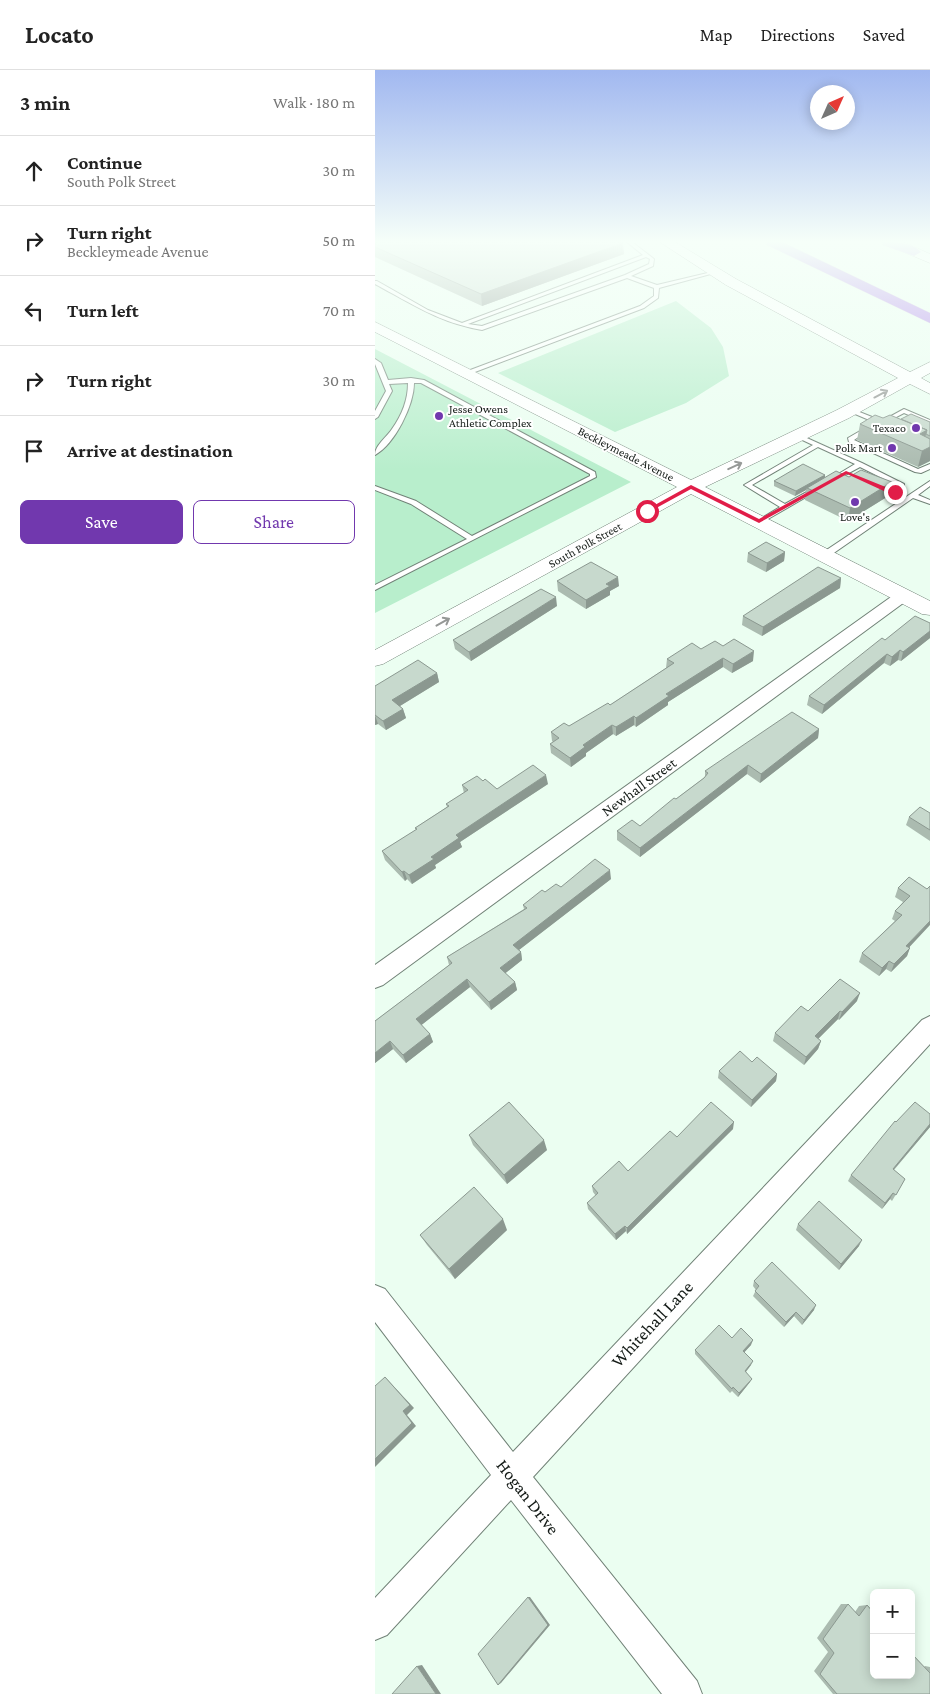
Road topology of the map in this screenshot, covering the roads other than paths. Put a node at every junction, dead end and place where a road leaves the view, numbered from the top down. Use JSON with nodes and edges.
{"nodes":[{"id":1,"x":442,"y":318,"type":"edge"},
{"id":2,"x":480,"y":318,"type":"edge"},
{"id":3,"x":515,"y":318,"type":"edge"},
{"id":4,"x":617,"y":318,"type":"edge"},
{"id":5,"x":798,"y":318,"type":"edge"},
{"id":6,"x":461,"y":325,"type":"junction"},
{"id":7,"x":375,"y":326,"type":"edge"},
{"id":8,"x":845,"y":344,"type":"junction"},
{"id":9,"x":930,"y":352,"type":"edge"},
{"id":10,"x":375,"y":361,"type":"edge"},
{"id":11,"x":930,"y":367,"type":"edge"},
{"id":12,"x":866,"y":368,"type":"dead end"},
{"id":13,"x":467,"y":373,"type":"junction"},
{"id":14,"x":903,"y":374,"type":"junction"},
{"id":15,"x":411,"y":380,"type":"junction"},
{"id":16,"x":385,"y":382,"type":"junction"},
{"id":17,"x":930,"y":389,"type":"edge"},
{"id":18,"x":847,"y":402,"type":"junction"},
{"id":19,"x":819,"y":408,"type":"dead end"},
{"id":20,"x":375,"y":416,"type":"edge"},
{"id":21,"x":920,"y":420,"type":"edge"},
{"id":22,"x":883,"y":424,"type":"junction"},
{"id":23,"x":798,"y":436,"type":"junction"},
{"id":24,"x":818,"y":445,"type":"junction"},
{"id":25,"x":375,"y":453,"type":"edge"},
{"id":26,"x":860,"y":464,"type":"junction"},
{"id":27,"x":930,"y":466,"type":"edge"},
{"id":28,"x":846,"y":472,"type":"junction"},
{"id":29,"x":855,"y":476,"type":"edge"},
{"id":30,"x":683,"y":483,"type":"junction"},
{"id":31,"x":872,"y":483,"type":"edge"},
{"id":32,"x":930,"y":483,"type":"edge"},
{"id":33,"x":375,"y":488,"type":"edge"},
{"id":34,"x":913,"y":495,"type":"junction"},
{"id":35,"x":930,"y":502,"type":"edge"},
{"id":36,"x":785,"y":507,"type":"junction"},
{"id":37,"x":759,"y":522,"type":"junction"},
{"id":38,"x":471,"y":539,"type":"junction"},
{"id":39,"x":825,"y":555,"type":"junction"},
{"id":40,"x":375,"y":588,"type":"edge"},
{"id":41,"x":903,"y":595,"type":"junction"},
{"id":42,"x":930,"y":609,"type":"edge"},
{"id":43,"x":386,"y":640,"type":"edge"},
{"id":44,"x":375,"y":659,"type":"edge"},
{"id":45,"x":375,"y":978,"type":"edge"},
{"id":46,"x":930,"y":1026,"type":"edge"},
{"id":47,"x":375,"y":1299,"type":"edge"},
{"id":48,"x":511,"y":1475,"type":"junction"},
{"id":49,"x":375,"y":1623,"type":"edge"},
{"id":50,"x":684,"y":1694,"type":"edge"}],
"edges":[{"from":1,"to":6,"type":"lane"},
{"from":2,"to":6,"type":"lane"},
{"from":3,"to":6,"type":"lane"},
{"from":4,"to":13,"type":"lane"},
{"from":5,"to":8,"type":"main road"},
{"from":7,"to":13,"type":"main road","name":"Beckleymeade Avenue"},
{"from":8,"to":12,"type":"main road"},
{"from":8,"to":14,"type":"main road"},
{"from":9,"to":14,"type":"main road","name":"South Polk Street"},
{"from":10,"to":16,"type":"lane"},
{"from":11,"to":14,"type":"main road","name":"South Polk Street"},
{"from":13,"to":30,"type":"main road","name":"Beckleymeade Avenue"},
{"from":14,"to":17,"type":"main road"},
{"from":14,"to":18,"type":"main road","name":"South Polk Street"},
{"from":15,"to":16,"type":"lane"},
{"from":15,"to":25,"type":"lane"},
{"from":15,"to":38,"type":"lane"},
{"from":16,"to":20,"type":"lane"},
{"from":18,"to":22,"type":"lane"},
{"from":18,"to":23,"type":"main road","name":"South Polk Street"},
{"from":19,"to":30,"type":"main road","name":"South Polk Street"},
{"from":21,"to":22,"type":"lane"},
{"from":22,"to":27,"type":"lane"},
{"from":23,"to":24,"type":"lane"},
{"from":30,"to":23,"type":"main road","name":"South Polk Street","one_way":true},
{"from":24,"to":26,"type":"lane"},
{"from":24,"to":36,"type":"lane"},
{"from":26,"to":28,"type":"lane"},
{"from":26,"to":31,"type":"lane"},
{"from":28,"to":29,"type":"lane"},
{"from":28,"to":36,"type":"lane"},
{"from":30,"to":37,"type":"main road","name":"Beckleymeade Avenue"},
{"from":30,"to":43,"type":"main road","name":"South Polk Street"},
{"from":32,"to":34,"type":"lane"},
{"from":33,"to":38,"type":"lane"},
{"from":34,"to":35,"type":"lane"},
{"from":34,"to":39,"type":"lane"},
{"from":36,"to":37,"type":"lane"},
{"from":37,"to":39,"type":"main road","name":"Beckleymeade Avenue"},
{"from":38,"to":40,"type":"lane"},
{"from":39,"to":41,"type":"main road","name":"Beckleymeade Avenue"},
{"from":41,"to":42,"type":"main road","name":"Beckleymeade Avenue"},
{"from":41,"to":45,"type":"street","name":"Newhall Street"},
{"from":43,"to":44,"type":"main road","name":"South Polk Street"},
{"from":46,"to":48,"type":"street","name":"Whitehall Lane"},
{"from":47,"to":48,"type":"street","name":"Hogan Drive"},
{"from":48,"to":49,"type":"street","name":"Whitehall Lane"},
{"from":48,"to":50,"type":"street","name":"Hogan Drive"}]}
